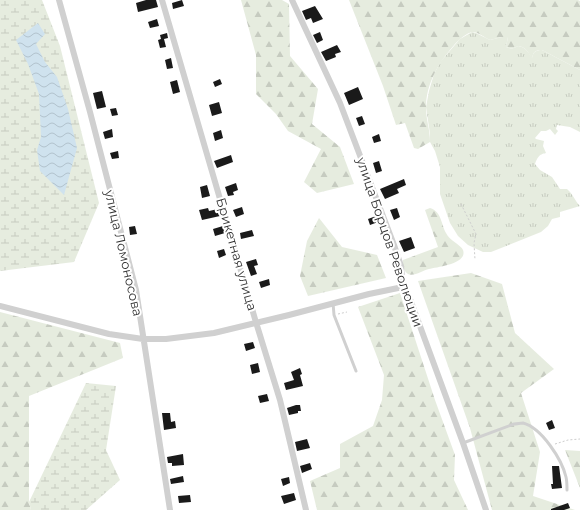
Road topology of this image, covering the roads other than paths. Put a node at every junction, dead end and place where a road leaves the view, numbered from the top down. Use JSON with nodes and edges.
{"nodes":[{"id":1,"x":59,"y":0,"type":"edge"},
{"id":2,"x":162,"y":0,"type":"edge"},
{"id":3,"x":292,"y":0,"type":"edge"},
{"id":4,"x":403,"y":287,"type":"junction"},
{"id":5,"x":333,"y":303,"type":"junction"},
{"id":6,"x":0,"y":306,"type":"edge"},
{"id":7,"x":257,"y":323,"type":"junction"},
{"id":8,"x":143,"y":339,"type":"junction"},
{"id":9,"x":356,"y":371,"type":"dead end"},
{"id":10,"x":463,"y":443,"type":"junction"},
{"id":11,"x":567,"y":490,"type":"dead end"},
{"id":12,"x":170,"y":510,"type":"edge"},
{"id":13,"x":306,"y":510,"type":"edge"},
{"id":14,"x":486,"y":510,"type":"edge"}],
"edges":[{"from":1,"to":8,"type":"street","name":"улица Ломоносова"},
{"from":2,"to":7,"type":"street","name":"Брикетная улица"},
{"from":3,"to":4,"type":"street","name":"улица Борцов Революции"},
{"from":4,"to":5,"type":"street"},
{"from":4,"to":10,"type":"street","name":"улица Борцов Революции"},
{"from":5,"to":7,"type":"street"},
{"from":5,"to":9,"type":"lane"},
{"from":6,"to":8,"type":"street"},
{"from":7,"to":8,"type":"street"},
{"from":7,"to":13,"type":"street","name":"Брикетная улица"},
{"from":8,"to":12,"type":"street","name":"улица Ломоносова"},
{"from":10,"to":11,"type":"lane"},
{"from":10,"to":14,"type":"street","name":"улица Борцов Революции"}]}
